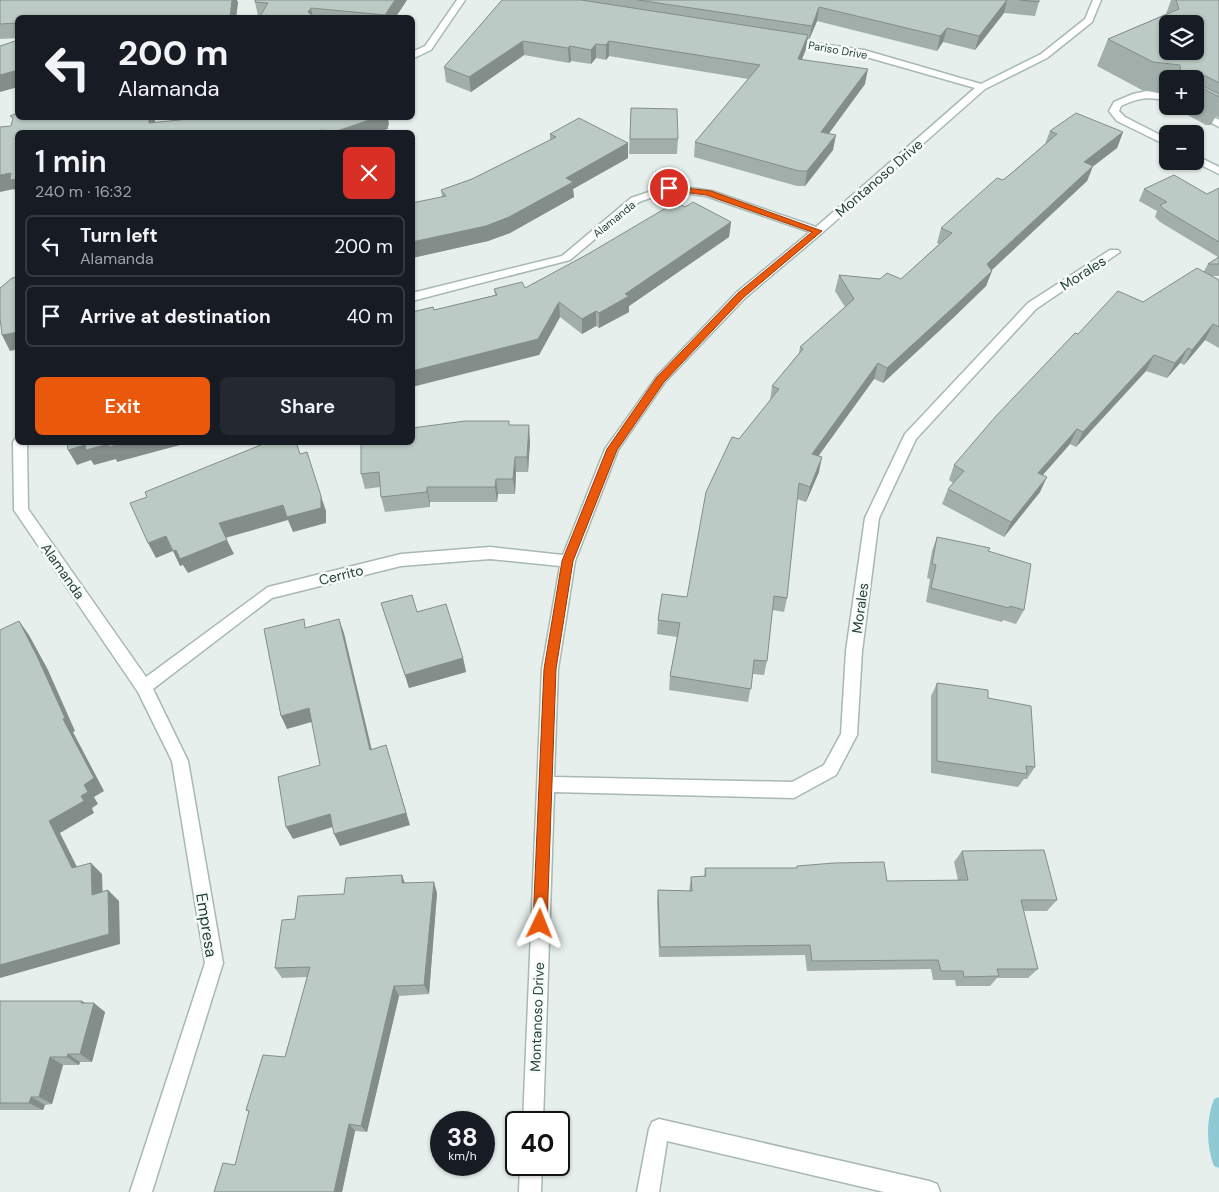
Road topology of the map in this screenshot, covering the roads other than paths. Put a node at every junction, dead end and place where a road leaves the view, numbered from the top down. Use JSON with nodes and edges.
{"nodes":[{"id":1,"x":461,"y":0,"type":"edge"},
{"id":2,"x":1097,"y":0,"type":"edge"},
{"id":3,"x":772,"y":39,"type":"edge"},
{"id":4,"x":415,"y":54,"type":"edge"},
{"id":5,"x":982,"y":86,"type":"junction"},
{"id":6,"x":1159,"y":95,"type":"edge"},
{"id":7,"x":1202,"y":115,"type":"edge"},
{"id":8,"x":1219,"y":124,"type":"edge"},
{"id":9,"x":1159,"y":138,"type":"edge"},
{"id":10,"x":1204,"y":163,"type":"edge"},
{"id":11,"x":1219,"y":171,"type":"edge"},
{"id":12,"x":818,"y":231,"type":"junction"},
{"id":13,"x":1114,"y":252,"type":"dead end"},
{"id":14,"x":415,"y":296,"type":"edge"},
{"id":15,"x":20,"y":445,"type":"edge"},
{"id":16,"x":568,"y":561,"type":"junction"},
{"id":17,"x":144,"y":686,"type":"junction"},
{"id":18,"x":546,"y":784,"type":"junction"},
{"id":19,"x":533,"y":1111,"type":"edge"},
{"id":20,"x":531,"y":1176,"type":"edge"},
{"id":21,"x":141,"y":1192,"type":"edge"},
{"id":22,"x":530,"y":1192,"type":"edge"},
{"id":23,"x":648,"y":1192,"type":"edge"},
{"id":24,"x":929,"y":1192,"type":"edge"}],
"edges":[{"from":1,"to":4,"type":"street"},
{"from":2,"to":5,"type":"street","name":"Montanoso Drive"},
{"from":3,"to":5,"type":"street","name":"Pariso Drive"},
{"from":5,"to":12,"type":"street","name":"Montanoso Drive"},
{"from":6,"to":9,"type":"street"},
{"from":7,"to":8,"type":"street"},
{"from":10,"to":11,"type":"street"},
{"from":12,"to":14,"type":"street","name":"Alamanda"},
{"from":12,"to":16,"type":"street","name":"Montanoso Drive"},
{"from":13,"to":18,"type":"street","name":"Morales"},
{"from":15,"to":17,"type":"street","name":"Alamanda"},
{"from":16,"to":17,"type":"street","name":"Cerrito"},
{"from":16,"to":18,"type":"street","name":"Montanoso Drive"},
{"from":17,"to":21,"type":"street","name":"Empresa"},
{"from":18,"to":19,"type":"street","name":"Montanoso Drive"},
{"from":20,"to":22,"type":"street"},
{"from":23,"to":24,"type":"street"}]}
